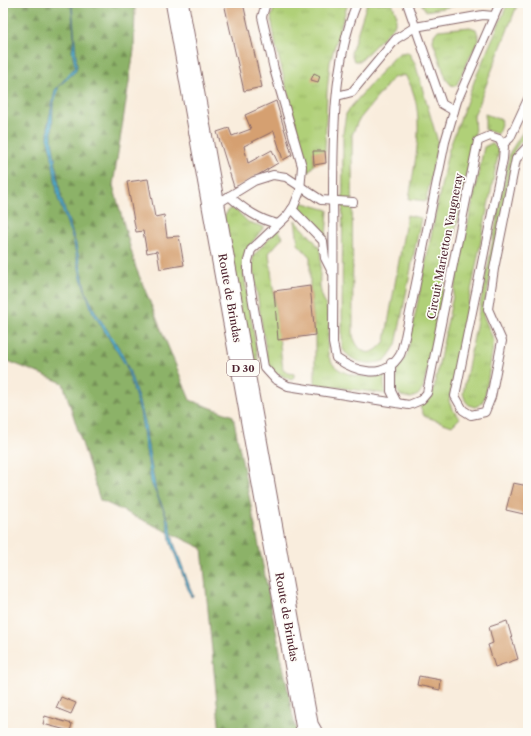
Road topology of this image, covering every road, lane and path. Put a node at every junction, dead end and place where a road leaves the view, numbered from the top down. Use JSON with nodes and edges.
{"nodes":[{"id":1,"x":177,"y":3,"type":"edge"},
{"id":2,"x":266,"y":3,"type":"edge"},
{"id":3,"x":357,"y":3,"type":"edge"},
{"id":4,"x":408,"y":3,"type":"edge"},
{"id":5,"x":500,"y":3,"type":"edge"},
{"id":6,"x":494,"y":16,"type":"junction"},
{"id":7,"x":415,"y":27,"type":"junction"},
{"id":8,"x":337,"y":96,"type":"junction"},
{"id":9,"x":528,"y":99,"type":"edge"},
{"id":10,"x":454,"y":111,"type":"junction"},
{"id":11,"x":502,"y":145,"type":"junction"},
{"id":12,"x":528,"y":146,"type":"edge"},
{"id":13,"x":300,"y":186,"type":"junction"},
{"id":14,"x":221,"y":201,"type":"junction"},
{"id":15,"x":334,"y":201,"type":"junction"},
{"id":16,"x":353,"y":202,"type":"dead end"},
{"id":17,"x":292,"y":209,"type":"junction"},
{"id":18,"x":278,"y":224,"type":"junction"},
{"id":19,"x":333,"y":274,"type":"junction"},
{"id":20,"x":391,"y":363,"type":"junction"},
{"id":21,"x":397,"y":403,"type":"junction"},
{"id":22,"x":311,"y":733,"type":"edge"}],
"edges":[{"from":1,"to":14,"type":"main road","name":"Route de Brindas","number":"D 30"},
{"from":2,"to":13,"type":"lane","name":"Circuit Marietton Vaugneray"},
{"from":3,"to":8,"type":"lane"},
{"from":4,"to":7,"type":"lane"},
{"from":5,"to":6,"type":"lane"},
{"from":6,"to":7,"type":"lane"},
{"from":6,"to":10,"type":"lane"},
{"from":7,"to":8,"type":"lane"},
{"from":7,"to":10,"type":"lane"},
{"from":8,"to":15,"type":"lane"},
{"from":9,"to":11,"type":"lane"},
{"from":10,"to":20,"type":"lane"},
{"from":11,"to":12,"type":"lane"},
{"from":11,"to":21,"type":"lane","name":"Circuit Marietton Vaugneray"},
{"from":13,"to":14,"type":"lane"},
{"from":13,"to":15,"type":"lane"},
{"from":13,"to":17,"type":"lane","name":"Circuit Marietton Vaugneray"},
{"from":14,"to":18,"type":"lane"},
{"from":14,"to":22,"type":"main road","name":"Route de Brindas","number":"D 30"},
{"from":15,"to":16,"type":"lane"},
{"from":15,"to":19,"type":"lane"},
{"from":17,"to":18,"type":"lane","name":"Circuit Marietton Vaugneray"},
{"from":17,"to":19,"type":"lane"},
{"from":18,"to":21,"type":"lane","name":"Circuit Marietton Vaugneray"},
{"from":19,"to":20,"type":"lane"},
{"from":20,"to":21,"type":"lane"}]}
